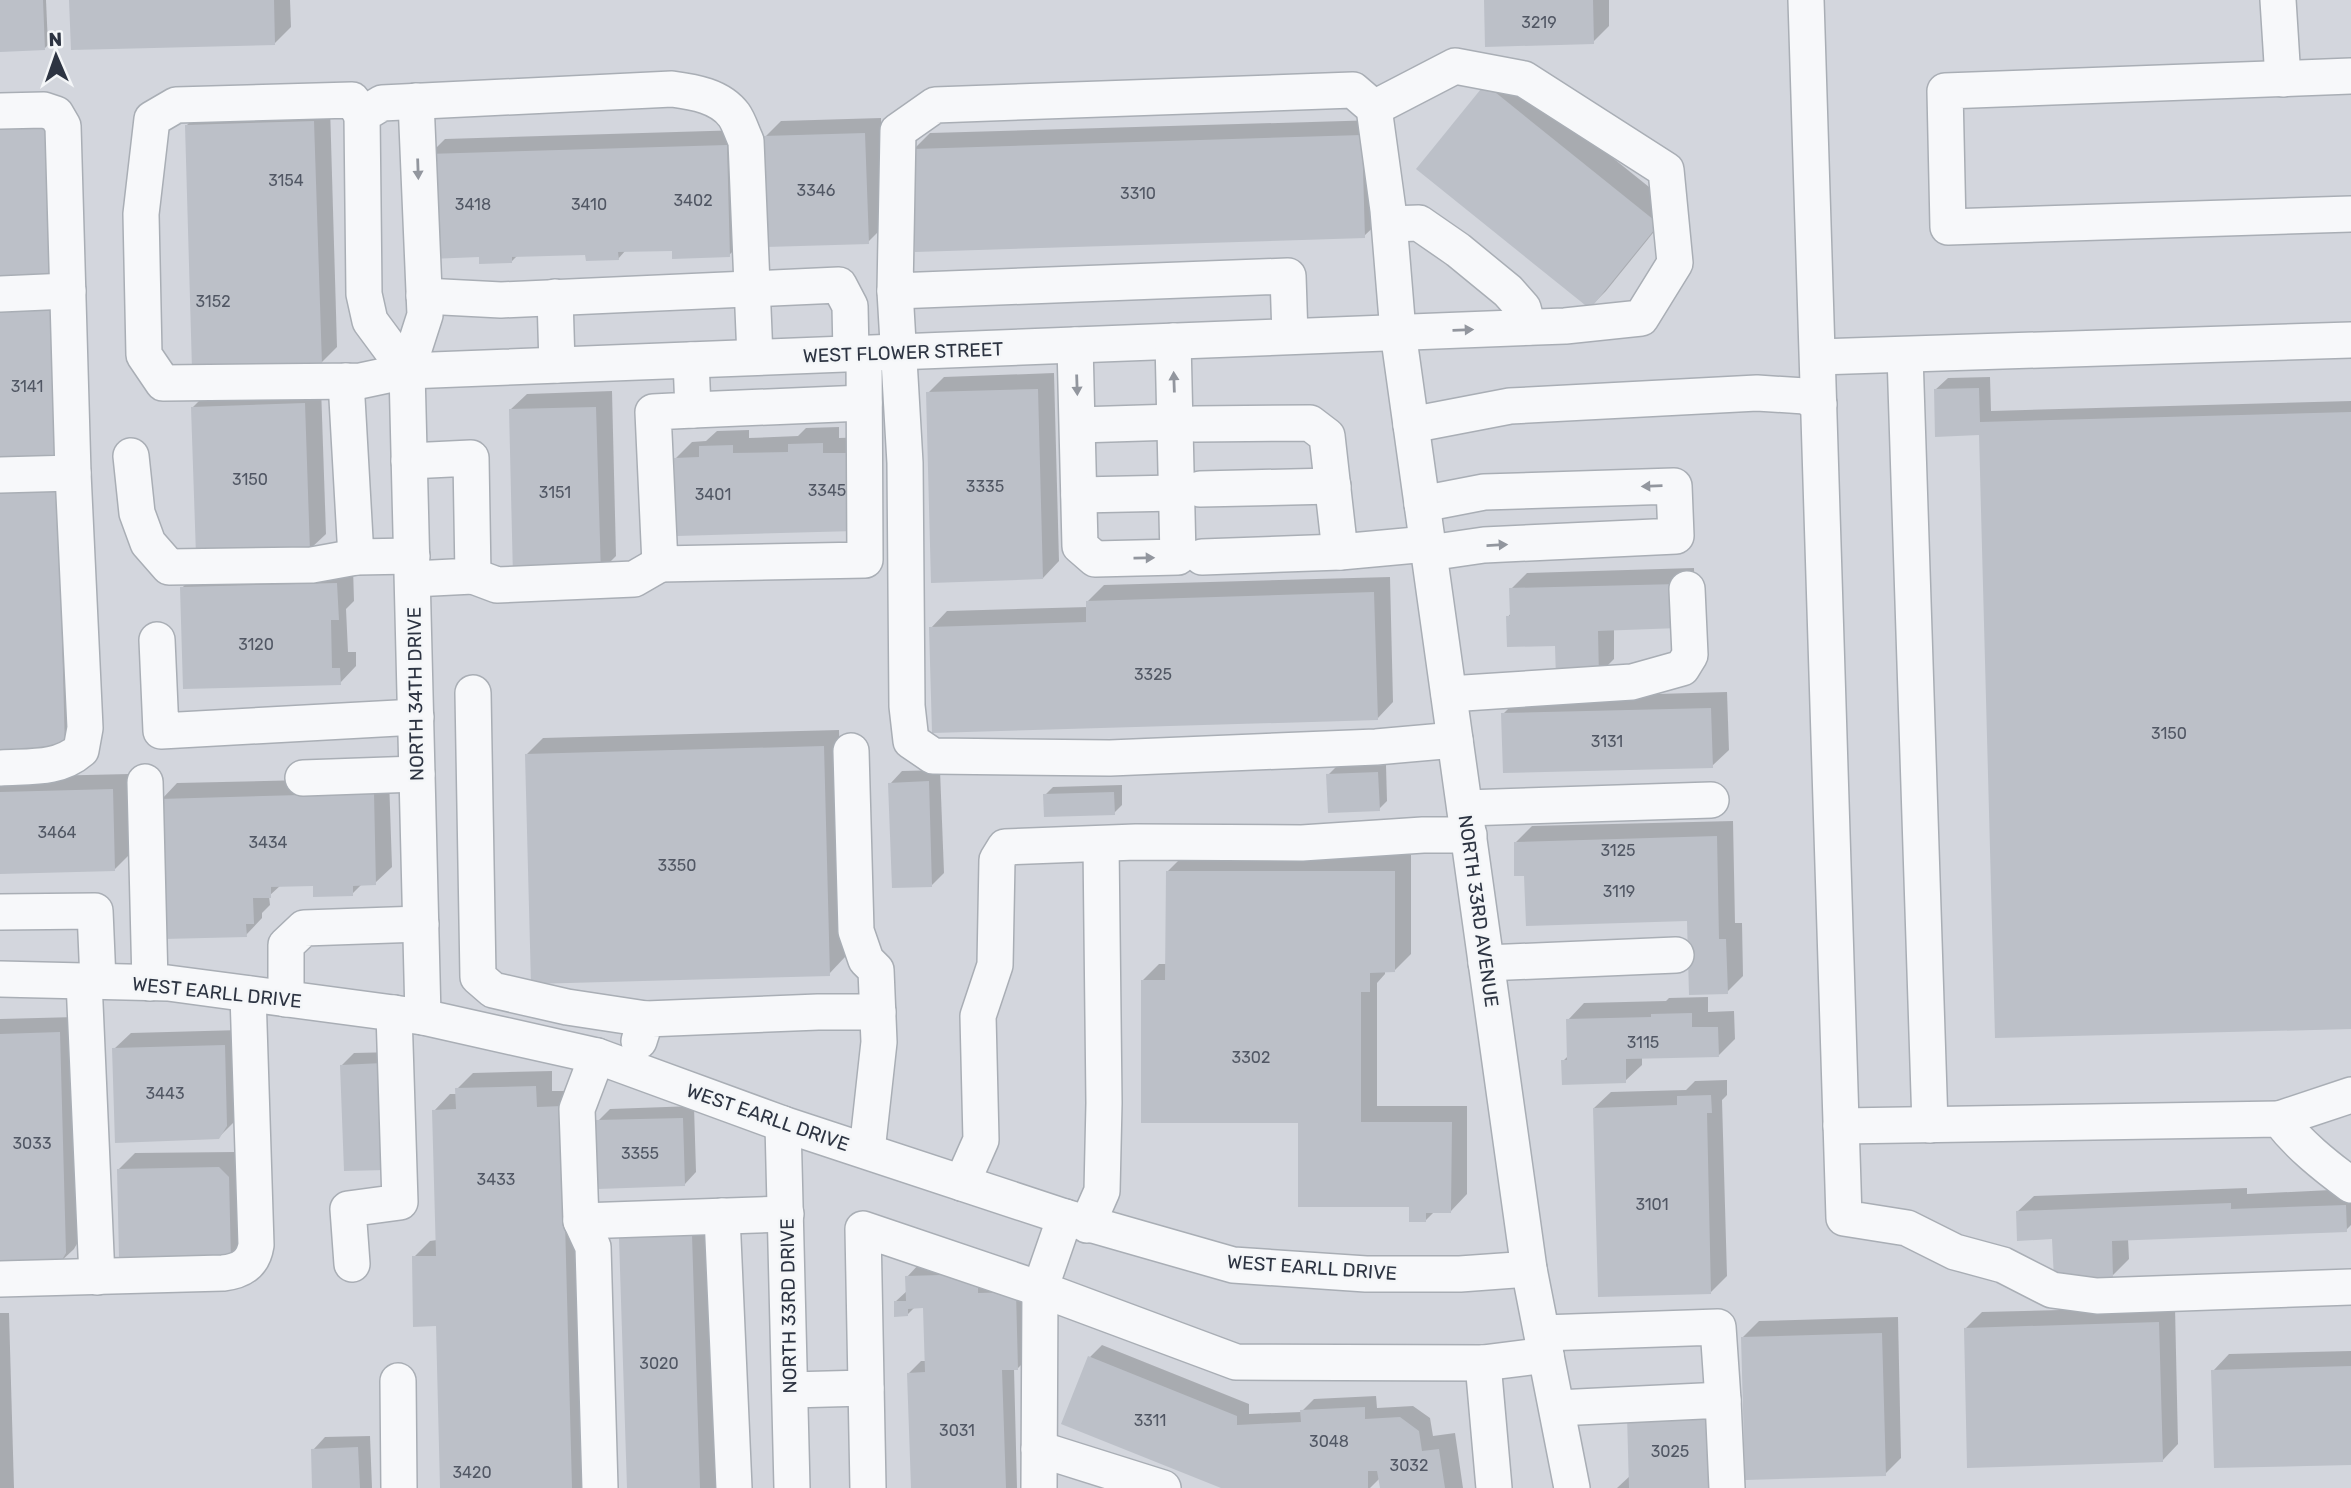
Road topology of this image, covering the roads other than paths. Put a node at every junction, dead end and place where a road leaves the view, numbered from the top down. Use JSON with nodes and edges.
{"nodes":[{"id":1,"x":1806,"y":0,"type":"edge"},
{"id":2,"x":2278,"y":0,"type":"edge"},
{"id":3,"x":2351,"y":76,"type":"edge"},
{"id":4,"x":2283,"y":79,"type":"junction"},
{"id":5,"x":416,"y":101,"type":"junction"},
{"id":6,"x":1374,"y":108,"type":"junction"},
{"id":7,"x":0,"y":111,"type":"edge"},
{"id":8,"x":362,"y":115,"type":"junction"},
{"id":9,"x":2351,"y":214,"type":"edge"},
{"id":10,"x":1390,"y":225,"type":"junction"},
{"id":11,"x":752,"y":290,"type":"junction"},
{"id":12,"x":68,"y":291,"type":"junction"},
{"id":13,"x":895,"y":291,"type":"junction"},
{"id":14,"x":0,"y":294,"type":"edge"},
{"id":15,"x":424,"y":296,"type":"junction"},
{"id":16,"x":555,"y":298,"type":"junction"},
{"id":17,"x":1528,"y":327,"type":"junction"},
{"id":18,"x":1398,"y":332,"type":"junction"},
{"id":19,"x":1290,"y":336,"type":"junction"},
{"id":20,"x":2351,"y":340,"type":"edge"},
{"id":21,"x":1173,"y":341,"type":"junction"},
{"id":22,"x":1075,"y":345,"type":"junction"},
{"id":23,"x":899,"y":352,"type":"junction"},
{"id":24,"x":858,"y":354,"type":"junction"},
{"id":25,"x":1905,"y":355,"type":"junction"},
{"id":26,"x":755,"y":357,"type":"junction"},
{"id":27,"x":1818,"y":357,"type":"junction"},
{"id":28,"x":691,"y":360,"type":"junction"},
{"id":29,"x":557,"y":365,"type":"junction"},
{"id":30,"x":407,"y":371,"type":"junction"},
{"id":31,"x":346,"y":381,"type":"junction"},
{"id":32,"x":864,"y":403,"type":"junction"},
{"id":33,"x":1819,"y":404,"type":"junction"},
{"id":34,"x":693,"y":410,"type":"junction"},
{"id":35,"x":1185,"y":423,"type":"junction"},
{"id":36,"x":1077,"y":425,"type":"junction"},
{"id":37,"x":1411,"y":425,"type":"junction"},
{"id":38,"x":131,"y":456,"type":"dead end"},
{"id":39,"x":409,"y":461,"type":"junction"},
{"id":40,"x":73,"y":473,"type":"junction"},
{"id":41,"x":0,"y":475,"type":"edge"},
{"id":42,"x":1333,"y":486,"type":"junction"},
{"id":43,"x":1188,"y":491,"type":"junction"},
{"id":44,"x":1079,"y":495,"type":"junction"},
{"id":45,"x":1422,"y":504,"type":"junction"},
{"id":46,"x":1428,"y":549,"type":"junction"},
{"id":47,"x":1340,"y":552,"type":"junction"},
{"id":48,"x":356,"y":557,"type":"junction"},
{"id":49,"x":1202,"y":557,"type":"dead end"},
{"id":50,"x":660,"y":564,"type":"junction"},
{"id":51,"x":412,"y":567,"type":"junction"},
{"id":52,"x":473,"y":576,"type":"junction"},
{"id":53,"x":1687,"y":589,"type":"dead end"},
{"id":54,"x":157,"y":640,"type":"dead end"},
{"id":55,"x":473,"y":693,"type":"dead end"},
{"id":56,"x":1449,"y":694,"type":"junction"},
{"id":57,"x":416,"y":717,"type":"junction"},
{"id":58,"x":1455,"y":740,"type":"junction"},
{"id":59,"x":851,"y":751,"type":"dead end"},
{"id":60,"x":0,"y":768,"type":"edge"},
{"id":61,"x":417,"y":774,"type":"junction"},
{"id":62,"x":303,"y":778,"type":"dead end"},
{"id":63,"x":145,"y":782,"type":"dead end"},
{"id":64,"x":1711,"y":800,"type":"dead end"},
{"id":65,"x":1467,"y":821,"type":"junction"},
{"id":66,"x":1101,"y":844,"type":"junction"},
{"id":67,"x":0,"y":912,"type":"edge"},
{"id":68,"x":421,"y":924,"type":"junction"},
{"id":69,"x":1676,"y":955,"type":"dead end"},
{"id":70,"x":1486,"y":963,"type":"junction"},
{"id":71,"x":0,"y":979,"type":"edge"},
{"id":72,"x":91,"y":981,"type":"junction"},
{"id":73,"x":150,"y":983,"type":"junction"},
{"id":74,"x":248,"y":994,"type":"junction"},
{"id":75,"x":286,"y":999,"type":"junction"},
{"id":76,"x":878,"y":1012,"type":"junction"},
{"id":77,"x":408,"y":1015,"type":"junction"},
{"id":78,"x":646,"y":1020,"type":"junction"},
{"id":79,"x":597,"y":1056,"type":"junction"},
{"id":80,"x":631,"y":1068,"type":"junction"},
{"id":81,"x":2351,"y":1095,"type":"edge"},
{"id":82,"x":2279,"y":1119,"type":"junction"},
{"id":83,"x":783,"y":1124,"type":"junction"},
{"id":84,"x":1930,"y":1125,"type":"junction"},
{"id":85,"x":1841,"y":1126,"type":"junction"},
{"id":86,"x":867,"y":1151,"type":"junction"},
{"id":87,"x":962,"y":1183,"type":"junction"},
{"id":88,"x":2351,"y":1185,"type":"edge"},
{"id":89,"x":786,"y":1214,"type":"junction"},
{"id":90,"x":722,"y":1216,"type":"junction"},
{"id":91,"x":581,"y":1221,"type":"junction"},
{"id":92,"x":1076,"y":1221,"type":"junction"},
{"id":93,"x":352,"y":1264,"type":"dead end"},
{"id":94,"x":1529,"y":1269,"type":"junction"},
{"id":95,"x":97,"y":1277,"type":"junction"},
{"id":96,"x":0,"y":1279,"type":"edge"},
{"id":97,"x":2351,"y":1287,"type":"edge"},
{"id":98,"x":1040,"y":1289,"type":"junction"},
{"id":99,"x":1544,"y":1344,"type":"junction"},
{"id":100,"x":1483,"y":1363,"type":"junction"},
{"id":101,"x":398,"y":1381,"type":"dead end"},
{"id":102,"x":866,"y":1388,"type":"junction"},
{"id":103,"x":790,"y":1390,"type":"junction"},
{"id":104,"x":1723,"y":1400,"type":"junction"},
{"id":105,"x":1557,"y":1408,"type":"junction"},
{"id":106,"x":1039,"y":1449,"type":"junction"},
{"id":107,"x":399,"y":1488,"type":"edge"},
{"id":108,"x":600,"y":1488,"type":"edge"},
{"id":109,"x":734,"y":1488,"type":"edge"},
{"id":110,"x":792,"y":1488,"type":"edge"},
{"id":111,"x":868,"y":1488,"type":"edge"},
{"id":112,"x":1039,"y":1488,"type":"edge"},
{"id":113,"x":1163,"y":1488,"type":"edge"},
{"id":114,"x":1494,"y":1488,"type":"edge"},
{"id":115,"x":1572,"y":1488,"type":"edge"},
{"id":116,"x":1727,"y":1488,"type":"edge"}],
"edges":[{"from":1,"to":27,"type":"street"},
{"from":2,"to":4,"type":"street"},
{"from":3,"to":4,"type":"street"},
{"from":4,"to":9,"type":"street"},
{"from":5,"to":8,"type":"street"},
{"from":5,"to":11,"type":"street"},
{"from":5,"to":15,"type":"street","name":"NORTH 34TH DRIVE","one_way":true},
{"from":6,"to":10,"type":"street","name":"NORTH 33RD AVENUE"},
{"from":6,"to":13,"type":"street"},
{"from":6,"to":17,"type":"street","name":"WEST FLOWER STREET"},
{"from":7,"to":12,"type":"street"},
{"from":8,"to":30,"type":"street"},
{"from":8,"to":31,"type":"street","name":"WEST FLOWER STREET"},
{"from":10,"to":17,"type":"street"},
{"from":10,"to":18,"type":"street","name":"NORTH 33RD AVENUE"},
{"from":11,"to":16,"type":"street"},
{"from":11,"to":24,"type":"street"},
{"from":11,"to":26,"type":"street"},
{"from":12,"to":14,"type":"street"},
{"from":12,"to":40,"type":"street"},
{"from":13,"to":19,"type":"street"},
{"from":13,"to":23,"type":"street"},
{"from":15,"to":16,"type":"street"},
{"from":15,"to":30,"type":"street","name":"NORTH 34TH DRIVE"},
{"from":16,"to":29,"type":"street"},
{"from":18,"to":17,"type":"street","name":"WEST FLOWER STREET","one_way":true},
{"from":18,"to":19,"type":"street","name":"WEST FLOWER STREET"},
{"from":18,"to":37,"type":"street","name":"NORTH 33RD AVENUE"},
{"from":19,"to":21,"type":"street","name":"WEST FLOWER STREET"},
{"from":20,"to":25,"type":"street"},
{"from":21,"to":22,"type":"street","name":"WEST FLOWER STREET"},
{"from":35,"to":21,"type":"street","one_way":true},
{"from":22,"to":23,"type":"street","name":"WEST FLOWER STREET"},
{"from":22,"to":36,"type":"street","one_way":true},
{"from":23,"to":24,"type":"street","name":"WEST FLOWER STREET"},
{"from":23,"to":58,"type":"street"},
{"from":24,"to":26,"type":"street","name":"WEST FLOWER STREET"},
{"from":24,"to":32,"type":"street"},
{"from":25,"to":27,"type":"street"},
{"from":25,"to":84,"type":"street"},
{"from":26,"to":28,"type":"street","name":"WEST FLOWER STREET"},
{"from":27,"to":33,"type":"street"},
{"from":28,"to":29,"type":"street","name":"WEST FLOWER STREET"},
{"from":28,"to":34,"type":"street"},
{"from":29,"to":30,"type":"street","name":"WEST FLOWER STREET"},
{"from":30,"to":31,"type":"street","name":"WEST FLOWER STREET"},
{"from":30,"to":39,"type":"street","name":"NORTH 34TH DRIVE"},
{"from":31,"to":48,"type":"street"},
{"from":32,"to":34,"type":"street"},
{"from":32,"to":50,"type":"street"},
{"from":33,"to":37,"type":"street"},
{"from":33,"to":85,"type":"street"},
{"from":34,"to":50,"type":"street"},
{"from":35,"to":36,"type":"street"},
{"from":35,"to":42,"type":"street"},
{"from":35,"to":43,"type":"street"},
{"from":36,"to":44,"type":"street"},
{"from":37,"to":45,"type":"street","name":"NORTH 33RD AVENUE"},
{"from":38,"to":48,"type":"street"},
{"from":39,"to":51,"type":"street","name":"NORTH 34TH DRIVE"},
{"from":39,"to":52,"type":"street"},
{"from":40,"to":41,"type":"street"},
{"from":40,"to":60,"type":"street"},
{"from":42,"to":43,"type":"street"},
{"from":42,"to":47,"type":"street"},
{"from":43,"to":44,"type":"street"},
{"from":44,"to":43,"type":"street","one_way":true},
{"from":45,"to":46,"type":"street","name":"NORTH 33RD AVENUE"},
{"from":46,"to":45,"type":"street","one_way":true},
{"from":46,"to":47,"type":"street"},
{"from":46,"to":56,"type":"street","name":"NORTH 33RD AVENUE"},
{"from":47,"to":49,"type":"street"},
{"from":48,"to":51,"type":"street"},
{"from":50,"to":52,"type":"street"},
{"from":51,"to":52,"type":"street"},
{"from":51,"to":57,"type":"street","name":"NORTH 34TH DRIVE"},
{"from":53,"to":56,"type":"street"},
{"from":54,"to":57,"type":"street"},
{"from":55,"to":78,"type":"street"},
{"from":56,"to":58,"type":"street","name":"NORTH 33RD AVENUE"},
{"from":57,"to":61,"type":"street","name":"NORTH 34TH DRIVE"},
{"from":58,"to":65,"type":"street","name":"NORTH 33RD AVENUE"},
{"from":59,"to":76,"type":"street"},
{"from":61,"to":62,"type":"street"},
{"from":61,"to":68,"type":"street","name":"NORTH 34TH DRIVE"},
{"from":63,"to":73,"type":"street"},
{"from":64,"to":65,"type":"street"},
{"from":65,"to":66,"type":"street"},
{"from":65,"to":70,"type":"street","name":"NORTH 33RD AVENUE"},
{"from":66,"to":87,"type":"street"},
{"from":66,"to":92,"type":"street"},
{"from":67,"to":72,"type":"street"},
{"from":68,"to":75,"type":"street"},
{"from":68,"to":77,"type":"street","name":"NORTH 34TH DRIVE"},
{"from":69,"to":70,"type":"street"},
{"from":70,"to":94,"type":"street","name":"NORTH 33RD AVENUE"},
{"from":71,"to":72,"type":"street","name":"WEST EARLL DRIVE"},
{"from":72,"to":73,"type":"street","name":"WEST EARLL DRIVE"},
{"from":72,"to":95,"type":"street"},
{"from":73,"to":74,"type":"street","name":"WEST EARLL DRIVE"},
{"from":74,"to":75,"type":"street","name":"WEST EARLL DRIVE"},
{"from":74,"to":95,"type":"street"},
{"from":75,"to":77,"type":"street","name":"WEST EARLL DRIVE"},
{"from":76,"to":78,"type":"street"},
{"from":76,"to":86,"type":"street"},
{"from":77,"to":79,"type":"street","name":"WEST EARLL DRIVE"},
{"from":77,"to":93,"type":"street","name":"NORTH 34TH DRIVE"},
{"from":78,"to":80,"type":"street"},
{"from":79,"to":80,"type":"street","name":"WEST EARLL DRIVE"},
{"from":79,"to":91,"type":"street"},
{"from":80,"to":83,"type":"street","name":"WEST EARLL DRIVE"},
{"from":81,"to":82,"type":"street"},
{"from":82,"to":84,"type":"street"},
{"from":82,"to":88,"type":"street"},
{"from":83,"to":86,"type":"street","name":"WEST EARLL DRIVE"},
{"from":83,"to":89,"type":"street","name":"NORTH 33RD DRIVE"},
{"from":84,"to":85,"type":"street"},
{"from":85,"to":97,"type":"street"},
{"from":86,"to":87,"type":"street","name":"WEST EARLL DRIVE"},
{"from":87,"to":92,"type":"street","name":"WEST EARLL DRIVE"},
{"from":89,"to":90,"type":"street"},
{"from":89,"to":103,"type":"street","name":"NORTH 33RD DRIVE"},
{"from":90,"to":91,"type":"street"},
{"from":90,"to":109,"type":"street"},
{"from":91,"to":108,"type":"street"},
{"from":92,"to":94,"type":"street","name":"WEST EARLL DRIVE"},
{"from":92,"to":98,"type":"street"},
{"from":94,"to":99,"type":"street","name":"NORTH 33RD AVENUE"},
{"from":95,"to":96,"type":"street"},
{"from":98,"to":100,"type":"street"},
{"from":98,"to":102,"type":"street"},
{"from":98,"to":106,"type":"street"},
{"from":99,"to":100,"type":"street"},
{"from":99,"to":104,"type":"street"},
{"from":99,"to":105,"type":"street","name":"NORTH 33RD AVENUE"},
{"from":100,"to":114,"type":"street"},
{"from":101,"to":107,"type":"street"},
{"from":102,"to":103,"type":"street"},
{"from":102,"to":111,"type":"street"},
{"from":103,"to":110,"type":"street","name":"NORTH 33RD DRIVE"},
{"from":104,"to":105,"type":"street"},
{"from":104,"to":116,"type":"street"},
{"from":105,"to":115,"type":"street","name":"NORTH 33RD AVENUE"},
{"from":106,"to":112,"type":"street"},
{"from":106,"to":113,"type":"street"}]}
